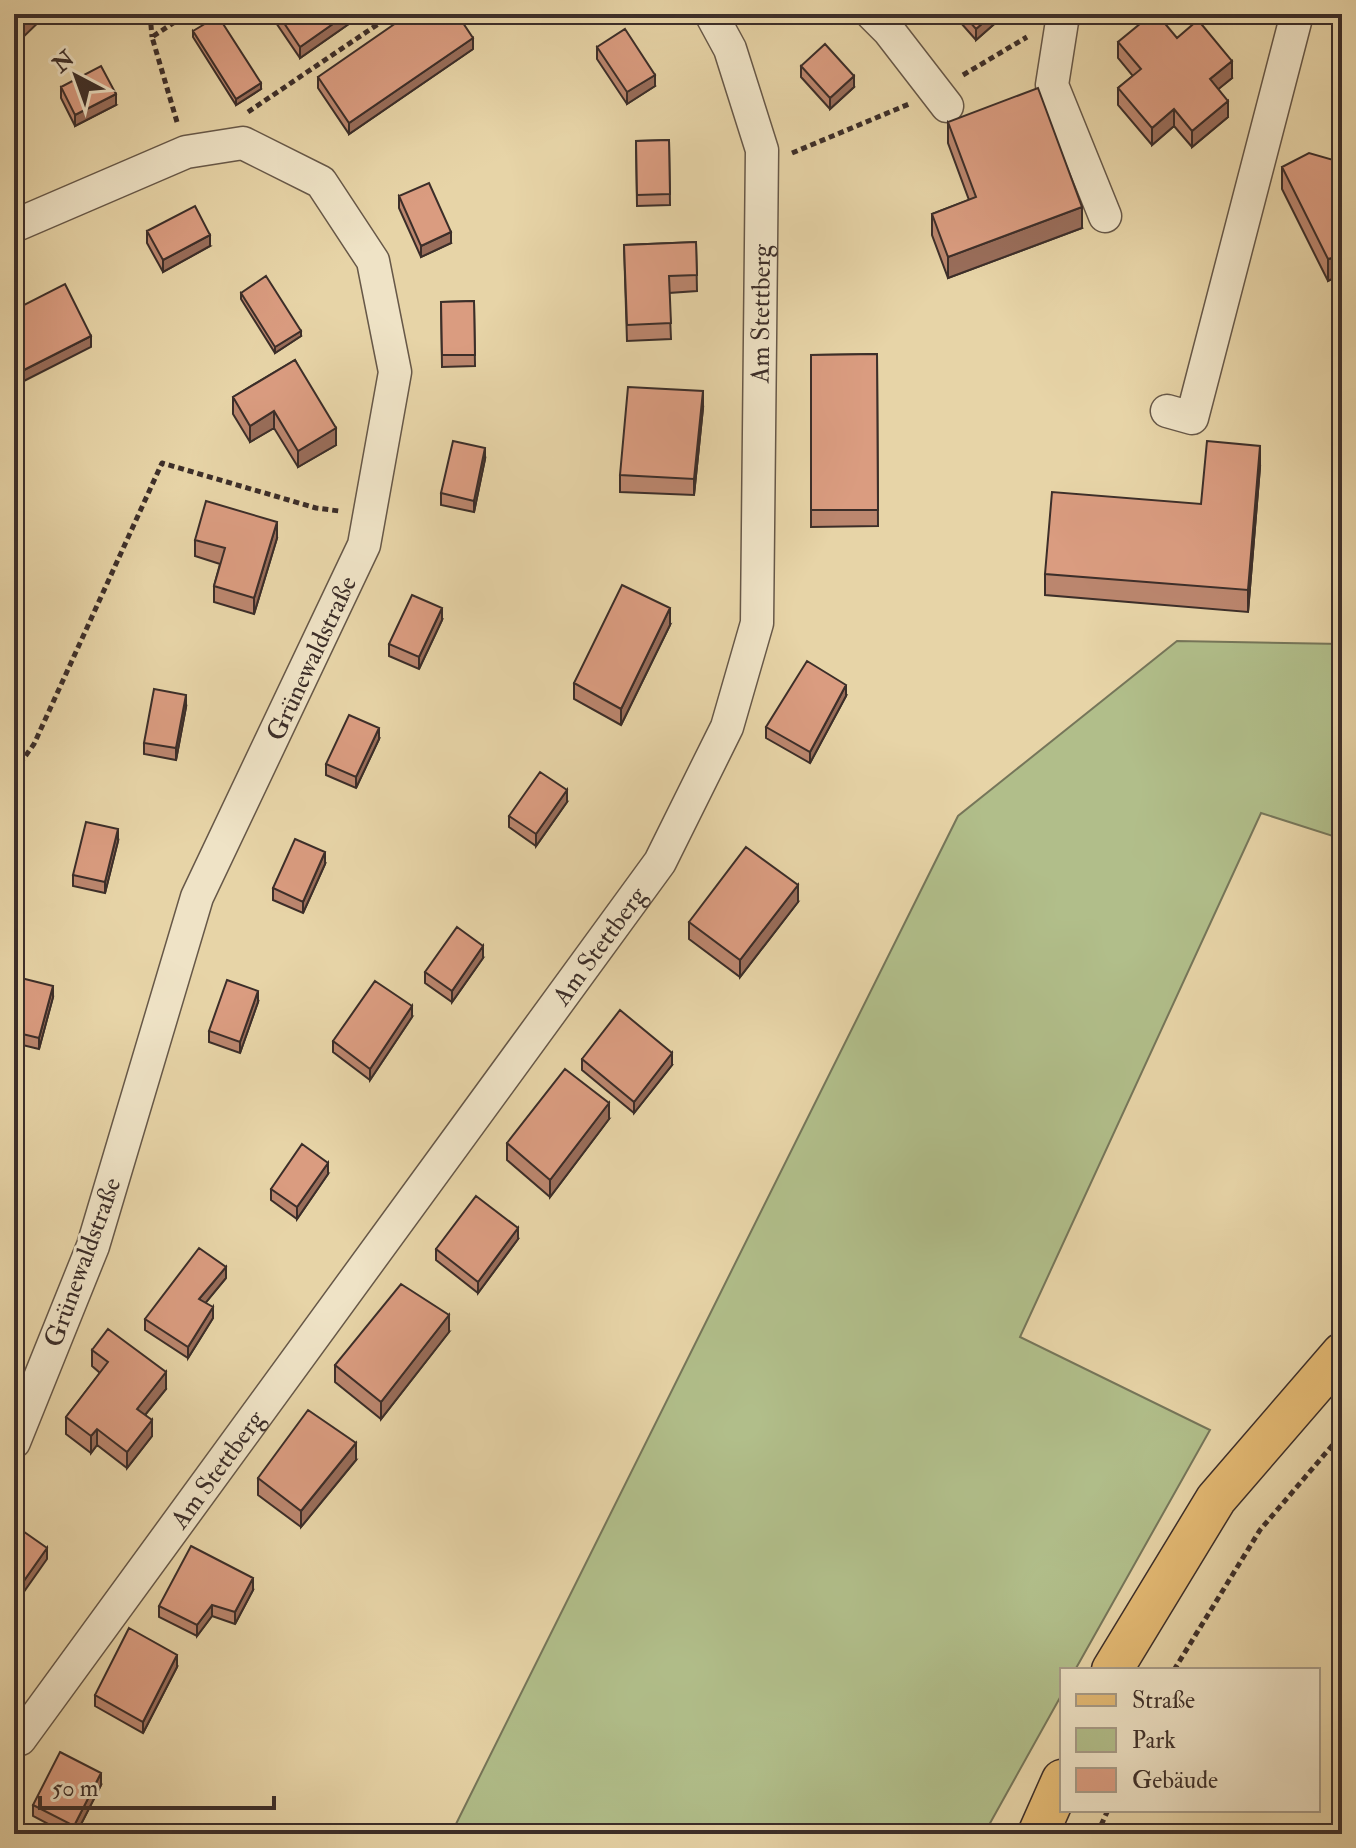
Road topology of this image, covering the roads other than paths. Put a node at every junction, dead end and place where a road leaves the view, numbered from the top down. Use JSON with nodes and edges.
{"nodes":[{"id":1,"x":711,"y":14,"type":"edge"},
{"id":2,"x":872,"y":14,"type":"edge"},
{"id":3,"x":1066,"y":14,"type":"edge"},
{"id":4,"x":1297,"y":14,"type":"edge"},
{"id":5,"x":947,"y":106,"type":"dead end"},
{"id":6,"x":1105,"y":216,"type":"dead end"},
{"id":7,"x":14,"y":226,"type":"edge"},
{"id":8,"x":1167,"y":411,"type":"dead end"},
{"id":9,"x":1342,"y":1353,"type":"edge"},
{"id":10,"x":14,"y":1442,"type":"edge"},
{"id":11,"x":1113,"y":1668,"type":"edge"},
{"id":12,"x":20,"y":1739,"type":"dead end"},
{"id":13,"x":1060,"y":1784,"type":"edge"},
{"id":14,"x":1038,"y":1834,"type":"edge"}],
"edges":[{"from":1,"to":12,"type":"street","name":"Am Stettberg"},
{"from":2,"to":5,"type":"street"},
{"from":3,"to":6,"type":"street"},
{"from":4,"to":8,"type":"street"},
{"from":7,"to":10,"type":"street","name":"Grünewaldstraße"},
{"from":9,"to":11,"type":"main road"},
{"from":13,"to":14,"type":"main road"}]}
